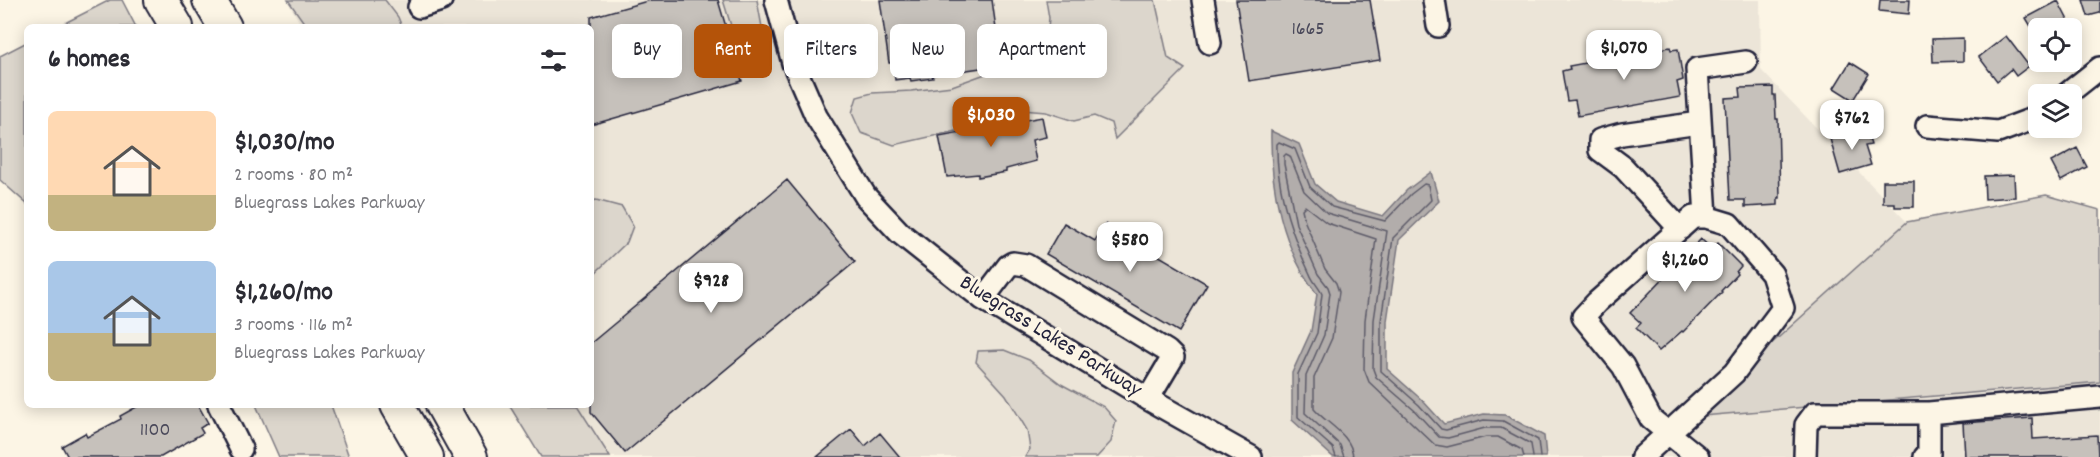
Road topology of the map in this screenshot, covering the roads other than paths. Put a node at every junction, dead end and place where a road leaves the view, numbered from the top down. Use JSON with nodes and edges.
{"nodes":[{"id":1,"x":161,"y":0,"type":"edge"},
{"id":2,"x":209,"y":0,"type":"edge"},
{"id":3,"x":441,"y":0,"type":"edge"},
{"id":4,"x":776,"y":0,"type":"edge"},
{"id":5,"x":1203,"y":0,"type":"edge"},
{"id":6,"x":1434,"y":0,"type":"edge"},
{"id":7,"x":419,"y":7,"type":"dead end"},
{"id":8,"x":175,"y":24,"type":"edge"},
{"id":9,"x":223,"y":24,"type":"edge"},
{"id":10,"x":1438,"y":26,"type":"dead end"},
{"id":11,"x":1210,"y":43,"type":"dead end"},
{"id":12,"x":1746,"y":62,"type":"dead end"},
{"id":13,"x":2100,"y":68,"type":"edge"},
{"id":14,"x":2080,"y":84,"type":"edge"},
{"id":15,"x":2028,"y":121,"type":"edge"},
{"id":16,"x":1700,"y":123,"type":"junction"},
{"id":17,"x":1927,"y":126,"type":"dead end"},
{"id":18,"x":1706,"y":217,"type":"junction"},
{"id":19,"x":1680,"y":229,"type":"junction"},
{"id":20,"x":983,"y":299,"type":"junction"},
{"id":21,"x":2100,"y":397,"type":"edge"},
{"id":22,"x":1148,"y":399,"type":"junction"},
{"id":23,"x":220,"y":408,"type":"edge"},
{"id":24,"x":399,"y":408,"type":"edge"},
{"id":25,"x":444,"y":408,"type":"edge"},
{"id":26,"x":1929,"y":413,"type":"junction"},
{"id":27,"x":1669,"y":433,"type":"junction"},
{"id":28,"x":241,"y":449,"type":"dead end"},
{"id":29,"x":427,"y":457,"type":"edge"},
{"id":30,"x":471,"y":457,"type":"edge"},
{"id":31,"x":1251,"y":457,"type":"edge"},
{"id":32,"x":1642,"y":457,"type":"edge"},
{"id":33,"x":1698,"y":457,"type":"edge"},
{"id":34,"x":1805,"y":457,"type":"edge"},
{"id":35,"x":1925,"y":457,"type":"edge"}],
"edges":[{"from":1,"to":8,"type":"highway"},
{"from":2,"to":9,"type":"highway"},
{"from":3,"to":7,"type":"street"},
{"from":4,"to":20,"type":"street","name":"Bluegrass Lakes Parkway"},
{"from":5,"to":11,"type":"street"},
{"from":6,"to":10,"type":"street"},
{"from":12,"to":16,"type":"street"},
{"from":13,"to":14,"type":"street"},
{"from":15,"to":17,"type":"street"},
{"from":16,"to":18,"type":"street"},
{"from":16,"to":19,"type":"street"},
{"from":18,"to":19,"type":"street"},
{"from":18,"to":27,"type":"street"},
{"from":19,"to":27,"type":"street"},
{"from":20,"to":22,"type":"street","name":"Bluegrass Lakes Parkway"},
{"from":20,"to":22,"type":"street"},
{"from":21,"to":26,"type":"street"},
{"from":22,"to":31,"type":"street","name":"Bluegrass Lakes Parkway"},
{"from":23,"to":28,"type":"street"},
{"from":24,"to":29,"type":"highway"},
{"from":25,"to":30,"type":"highway"},
{"from":26,"to":34,"type":"street"},
{"from":26,"to":35,"type":"street"},
{"from":27,"to":32,"type":"street"},
{"from":27,"to":33,"type":"street"}]}
